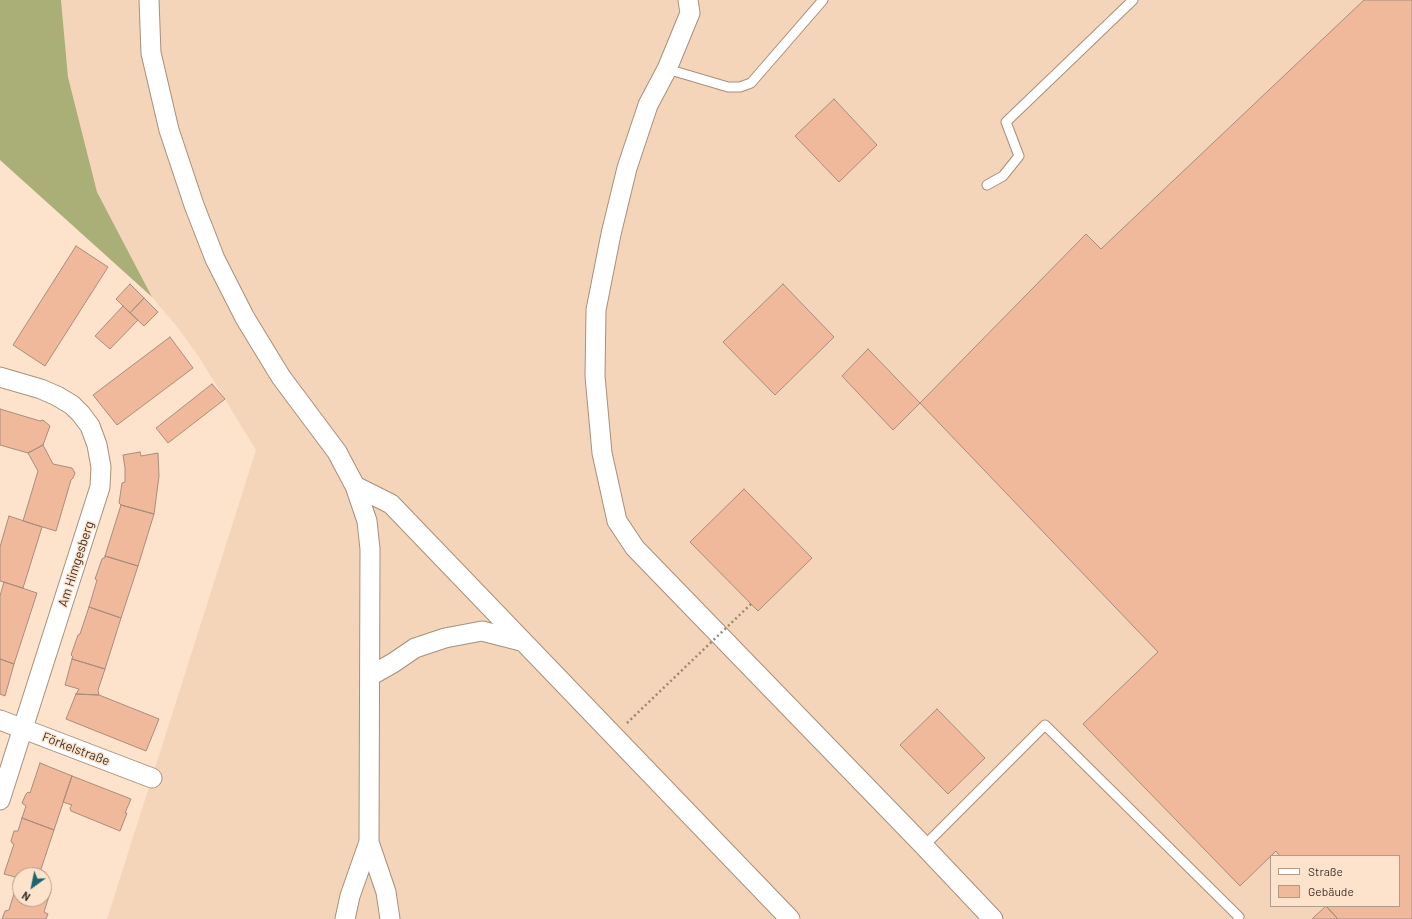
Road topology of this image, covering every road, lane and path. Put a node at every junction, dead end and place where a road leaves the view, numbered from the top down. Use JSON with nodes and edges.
{"nodes":[{"id":1,"x":149,"y":0,"type":"edge"},
{"id":2,"x":688,"y":0,"type":"edge"},
{"id":3,"x":823,"y":0,"type":"edge"},
{"id":4,"x":1134,"y":0,"type":"edge"},
{"id":5,"x":667,"y":70,"type":"junction"},
{"id":6,"x":987,"y":185,"type":"dead end"},
{"id":7,"x":0,"y":377,"type":"edge"},
{"id":8,"x":355,"y":486,"type":"junction"},
{"id":9,"x":751,"y":604,"type":"dead end"},
{"id":10,"x":522,"y":641,"type":"junction"},
{"id":11,"x":370,"y":676,"type":"junction"},
{"id":12,"x":0,"y":720,"type":"edge"},
{"id":13,"x":627,"y":724,"type":"dead end"},
{"id":14,"x":22,"y":728,"type":"junction"},
{"id":15,"x":152,"y":778,"type":"dead end"},
{"id":16,"x":0,"y":800,"type":"edge"},
{"id":17,"x":370,"y":842,"type":"junction"},
{"id":18,"x":924,"y":846,"type":"junction"},
{"id":19,"x":346,"y":919,"type":"edge"},
{"id":20,"x":390,"y":919,"type":"edge"},
{"id":21,"x":790,"y":919,"type":"edge"},
{"id":22,"x":993,"y":919,"type":"edge"},
{"id":23,"x":1238,"y":919,"type":"edge"}],
"edges":[{"from":1,"to":8,"type":"street"},
{"from":2,"to":5,"type":"street"},
{"from":3,"to":5,"type":"lane"},
{"from":4,"to":6,"type":"lane"},
{"from":5,"to":18,"type":"street"},
{"from":7,"to":14,"type":"street","name":"Am Himgesberg"},
{"from":8,"to":10,"type":"street"},
{"from":8,"to":11,"type":"street"},
{"from":9,"to":13,"type":"path","bridge":true},
{"from":10,"to":11,"type":"street"},
{"from":10,"to":21,"type":"street"},
{"from":11,"to":17,"type":"street"},
{"from":12,"to":14,"type":"street","name":"Förkelstraße"},
{"from":14,"to":15,"type":"street","name":"Förkelstraße"},
{"from":14,"to":16,"type":"street","name":"Am Himgesberg"},
{"from":17,"to":19,"type":"street"},
{"from":17,"to":20,"type":"street"},
{"from":18,"to":22,"type":"street"},
{"from":18,"to":23,"type":"lane"}]}
